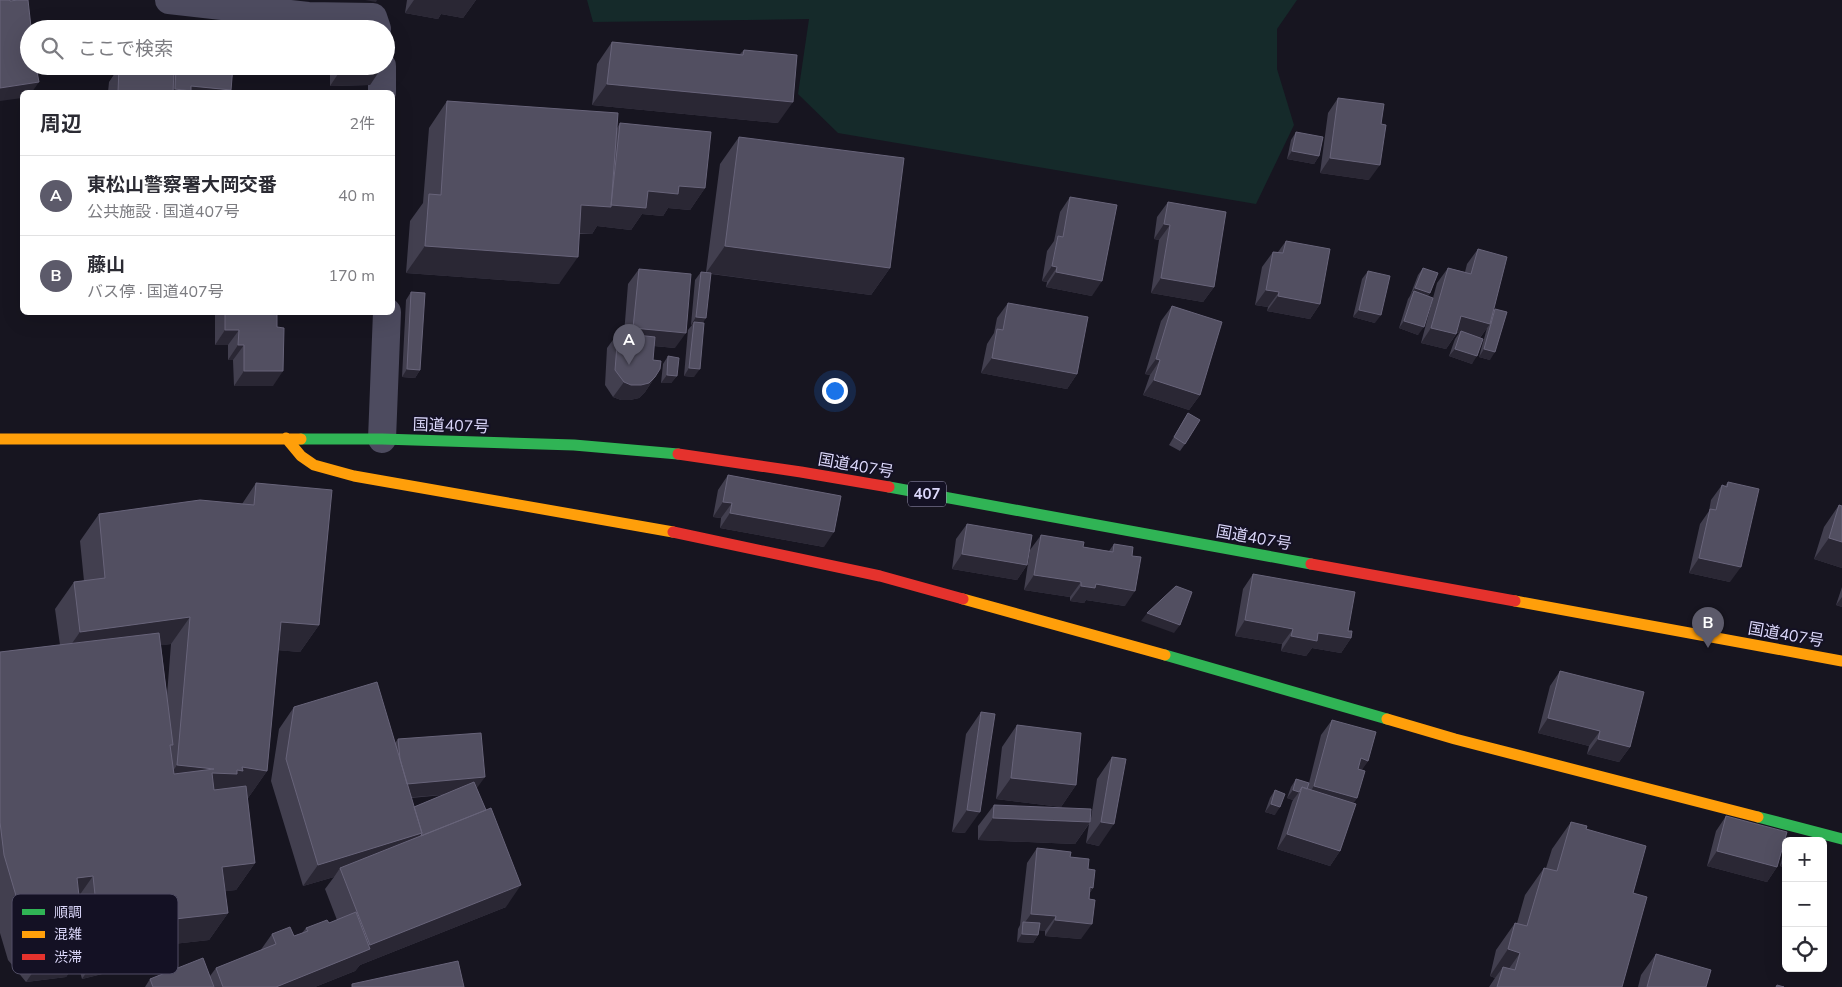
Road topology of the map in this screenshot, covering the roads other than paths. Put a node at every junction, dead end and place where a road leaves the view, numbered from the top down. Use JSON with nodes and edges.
{"nodes":[{"id":1,"x":169,"y":0,"type":"edge"},
{"id":2,"x":308,"y":8,"type":"edge"},
{"id":3,"x":374,"y":20,"type":"edge"},
{"id":4,"x":382,"y":75,"type":"edge"},
{"id":5,"x":382,"y":90,"type":"edge"},
{"id":6,"x":387,"y":315,"type":"edge"},
{"id":7,"x":286,"y":438,"type":"junction"},
{"id":8,"x":0,"y":439,"type":"edge"},
{"id":9,"x":382,"y":439,"type":"junction"},
{"id":10,"x":1842,"y":661,"type":"edge"},
{"id":11,"x":1842,"y":839,"type":"edge"}],
"edges":[{"from":1,"to":2,"type":"street"},
{"from":2,"to":3,"type":"street"},
{"from":4,"to":5,"type":"street"},
{"from":6,"to":9,"type":"street"},
{"from":7,"to":8,"type":"main road","name":"国道407号","number":"407"},
{"from":7,"to":9,"type":"main road","name":"国道407号","number":"407"},
{"from":7,"to":11,"type":"main road"},
{"from":9,"to":10,"type":"main road","name":"国道407号","number":"407"}]}
